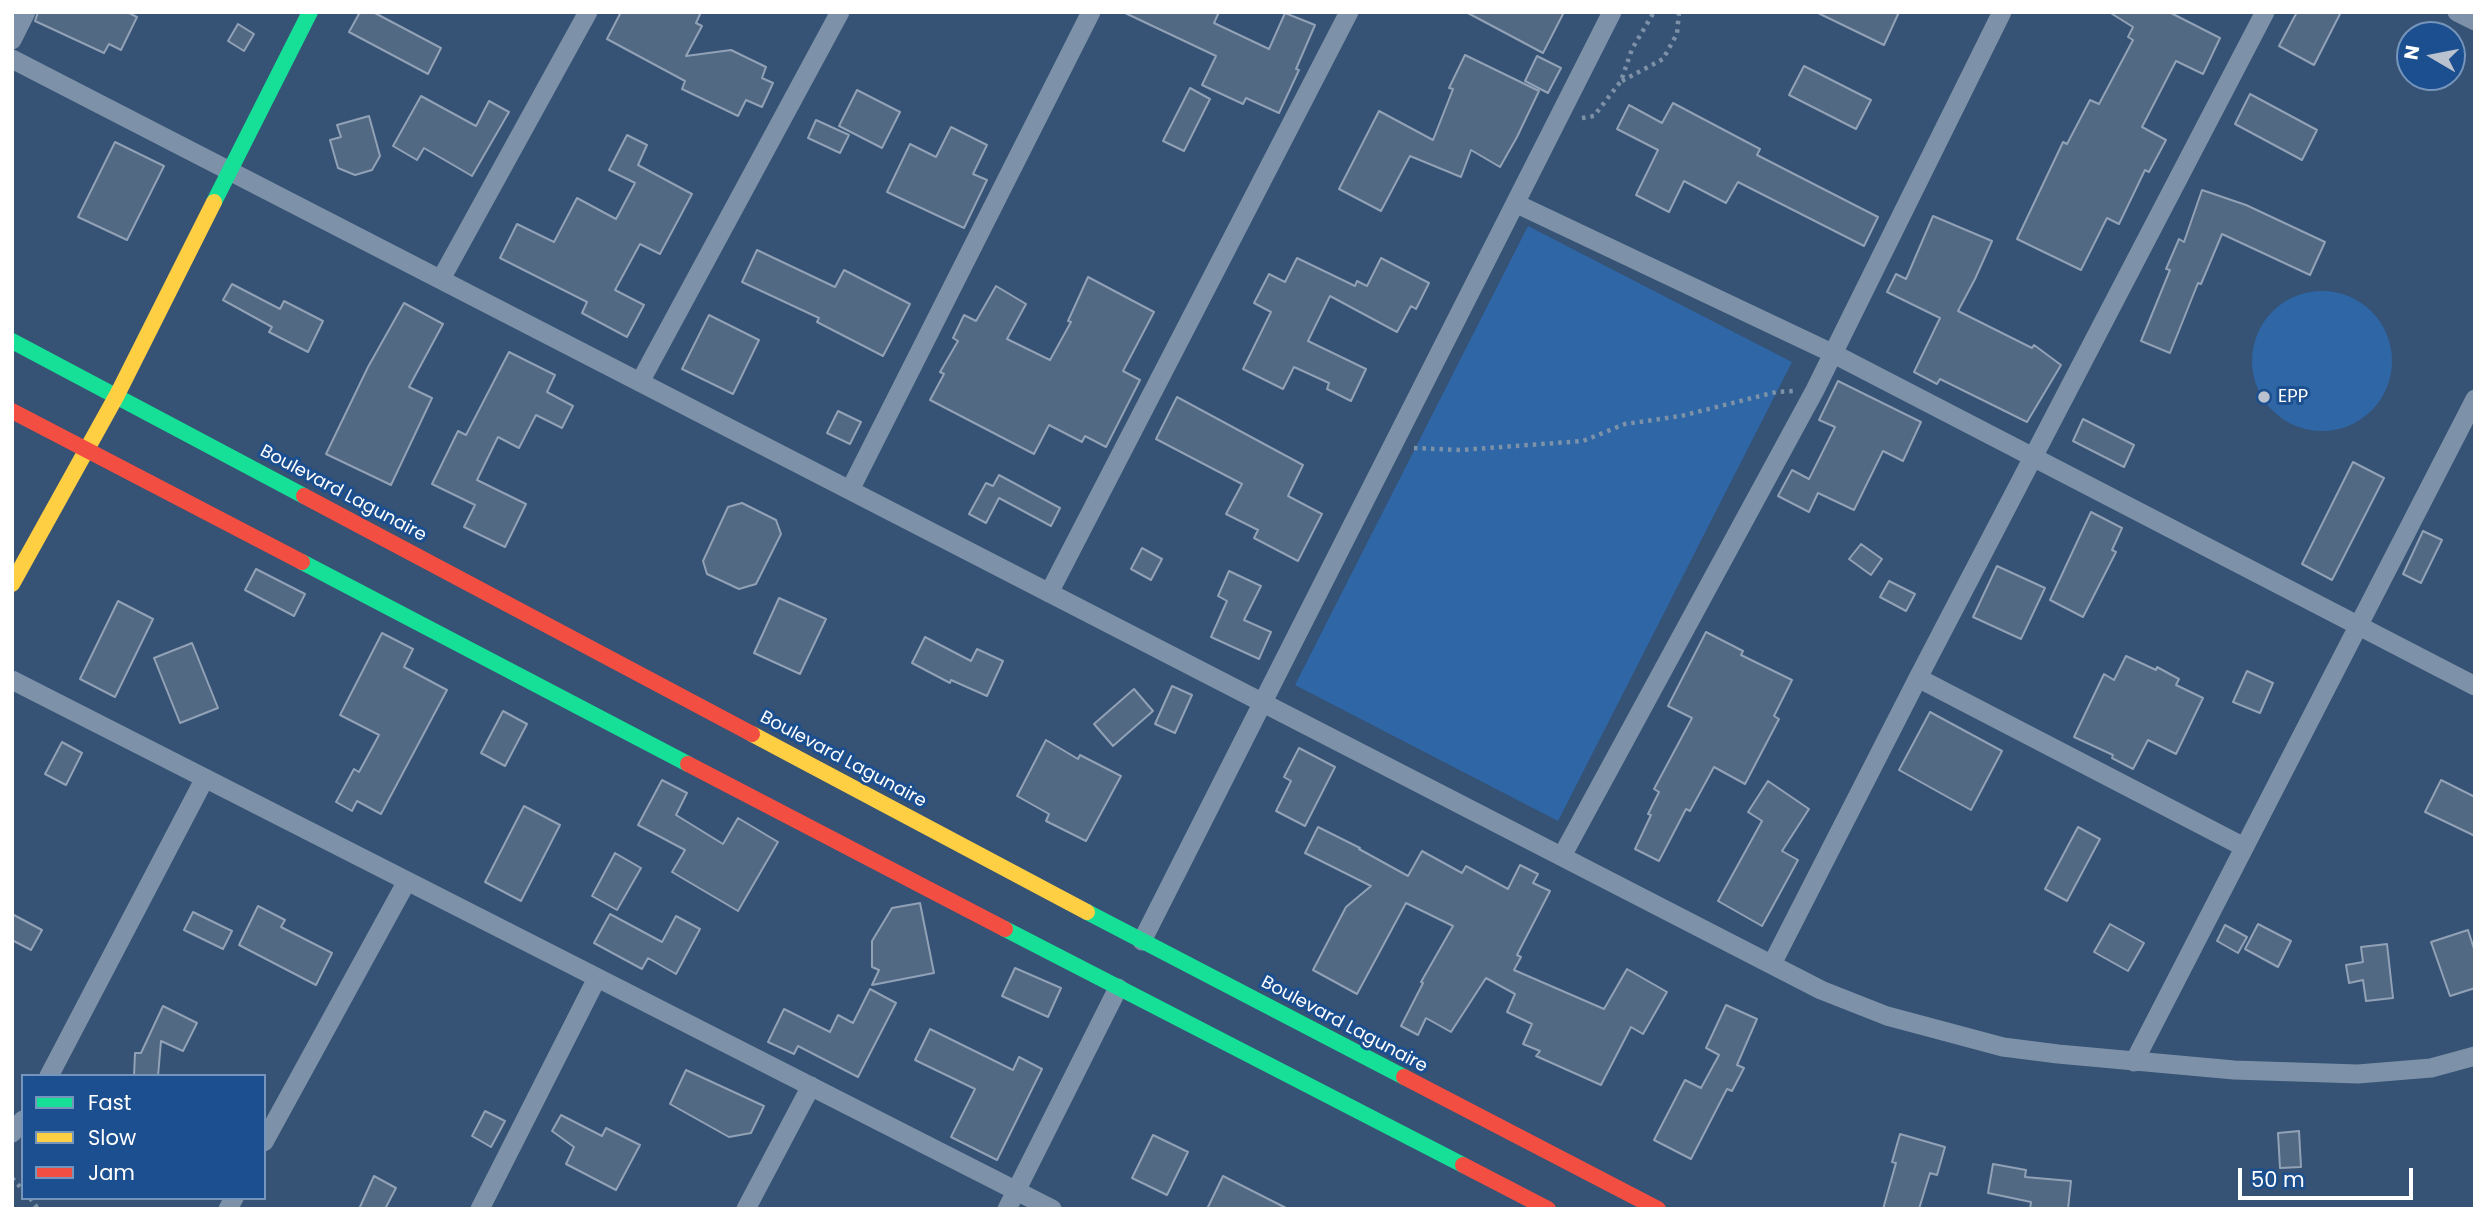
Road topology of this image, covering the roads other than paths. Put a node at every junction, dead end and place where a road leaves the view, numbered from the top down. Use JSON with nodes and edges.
{"nodes":[{"id":1,"x":26,"y":12,"type":"edge"},
{"id":2,"x":310,"y":12,"type":"edge"},
{"id":3,"x":588,"y":12,"type":"edge"},
{"id":4,"x":840,"y":12,"type":"edge"},
{"id":5,"x":1091,"y":12,"type":"edge"},
{"id":6,"x":1349,"y":12,"type":"edge"},
{"id":7,"x":1612,"y":12,"type":"edge"},
{"id":8,"x":2002,"y":12,"type":"edge"},
{"id":9,"x":2265,"y":12,"type":"edge"},
{"id":10,"x":2458,"y":12,"type":"edge"},
{"id":11,"x":2475,"y":21,"type":"edge"},
{"id":12,"x":12,"y":40,"type":"edge"},
{"id":13,"x":12,"y":59,"type":"edge"},
{"id":14,"x":229,"y":170,"type":"junction"},
{"id":15,"x":1517,"y":204,"type":"junction"},
{"id":16,"x":441,"y":279,"type":"junction"},
{"id":17,"x":12,"y":341,"type":"edge"},
{"id":18,"x":1832,"y":353,"type":"junction"},
{"id":19,"x":640,"y":382,"type":"junction"},
{"id":20,"x":117,"y":395,"type":"junction"},
{"id":21,"x":2475,"y":399,"type":"edge"},
{"id":22,"x":12,"y":411,"type":"edge"},
{"id":23,"x":87,"y":449,"type":"junction"},
{"id":24,"x":2032,"y":457,"type":"junction"},
{"id":25,"x":849,"y":490,"type":"junction"},
{"id":26,"x":12,"y":584,"type":"edge"},
{"id":27,"x":1049,"y":593,"type":"junction"},
{"id":28,"x":2358,"y":627,"type":"junction"},
{"id":29,"x":1917,"y":678,"type":"junction"},
{"id":30,"x":12,"y":680,"type":"edge"},
{"id":31,"x":2475,"y":686,"type":"edge"},
{"id":32,"x":1262,"y":702,"type":"junction"},
{"id":33,"x":205,"y":778,"type":"junction"},
{"id":34,"x":2244,"y":847,"type":"junction"},
{"id":35,"x":1562,"y":856,"type":"junction"},
{"id":36,"x":407,"y":881,"type":"junction"},
{"id":37,"x":1142,"y":942,"type":"junction"},
{"id":38,"x":1772,"y":964,"type":"junction"},
{"id":39,"x":597,"y":978,"type":"junction"},
{"id":40,"x":1118,"y":988,"type":"junction"},
{"id":41,"x":2475,"y":1056,"type":"edge"},
{"id":42,"x":2134,"y":1062,"type":"junction"},
{"id":43,"x":50,"y":1074,"type":"edge"},
{"id":44,"x":811,"y":1086,"type":"junction"},
{"id":45,"x":266,"y":1138,"type":"edge"},
{"id":46,"x":1016,"y":1191,"type":"junction"},
{"id":47,"x":480,"y":1209,"type":"edge"},
{"id":48,"x":746,"y":1209,"type":"edge"},
{"id":49,"x":1007,"y":1209,"type":"edge"},
{"id":50,"x":1052,"y":1209,"type":"edge"},
{"id":51,"x":1548,"y":1209,"type":"edge"},
{"id":52,"x":1658,"y":1209,"type":"edge"}],
"edges":[{"from":1,"to":12,"type":"street"},
{"from":2,"to":14,"type":"main road"},
{"from":3,"to":16,"type":"street"},
{"from":4,"to":19,"type":"street"},
{"from":5,"to":25,"type":"street"},
{"from":6,"to":27,"type":"street"},
{"from":7,"to":15,"type":"street"},
{"from":8,"to":18,"type":"street"},
{"from":9,"to":24,"type":"street"},
{"from":10,"to":11,"type":"street"},
{"from":13,"to":14,"type":"street"},
{"from":14,"to":16,"type":"street"},
{"from":14,"to":20,"type":"main road"},
{"from":15,"to":18,"type":"street"},
{"from":15,"to":32,"type":"street"},
{"from":16,"to":19,"type":"street"},
{"from":17,"to":20,"type":"main road","name":"Boulevard Lagunaire"},
{"from":18,"to":24,"type":"street"},
{"from":18,"to":35,"type":"street"},
{"from":19,"to":25,"type":"street"},
{"from":20,"to":23,"type":"main road"},
{"from":20,"to":37,"type":"main road","name":"Boulevard Lagunaire"},
{"from":21,"to":28,"type":"street"},
{"from":22,"to":23,"type":"main road"},
{"from":23,"to":26,"type":"main road"},
{"from":23,"to":40,"type":"main road"},
{"from":24,"to":28,"type":"street"},
{"from":24,"to":29,"type":"street"},
{"from":25,"to":27,"type":"street"},
{"from":27,"to":32,"type":"street"},
{"from":28,"to":31,"type":"street"},
{"from":28,"to":34,"type":"street"},
{"from":29,"to":34,"type":"street"},
{"from":29,"to":38,"type":"street"},
{"from":30,"to":33,"type":"street"},
{"from":32,"to":35,"type":"street"},
{"from":32,"to":37,"type":"street"},
{"from":33,"to":36,"type":"street"},
{"from":33,"to":43,"type":"street"},
{"from":34,"to":42,"type":"street"},
{"from":35,"to":38,"type":"street"},
{"from":36,"to":39,"type":"street"},
{"from":36,"to":45,"type":"street"},
{"from":37,"to":52,"type":"main road","name":"Boulevard Lagunaire"},
{"from":38,"to":42,"type":"street"},
{"from":39,"to":44,"type":"street"},
{"from":39,"to":47,"type":"street"},
{"from":40,"to":46,"type":"street"},
{"from":40,"to":51,"type":"main road"},
{"from":41,"to":42,"type":"street"},
{"from":44,"to":46,"type":"street"},
{"from":44,"to":48,"type":"street"},
{"from":46,"to":49,"type":"street"},
{"from":46,"to":50,"type":"street"}]}
